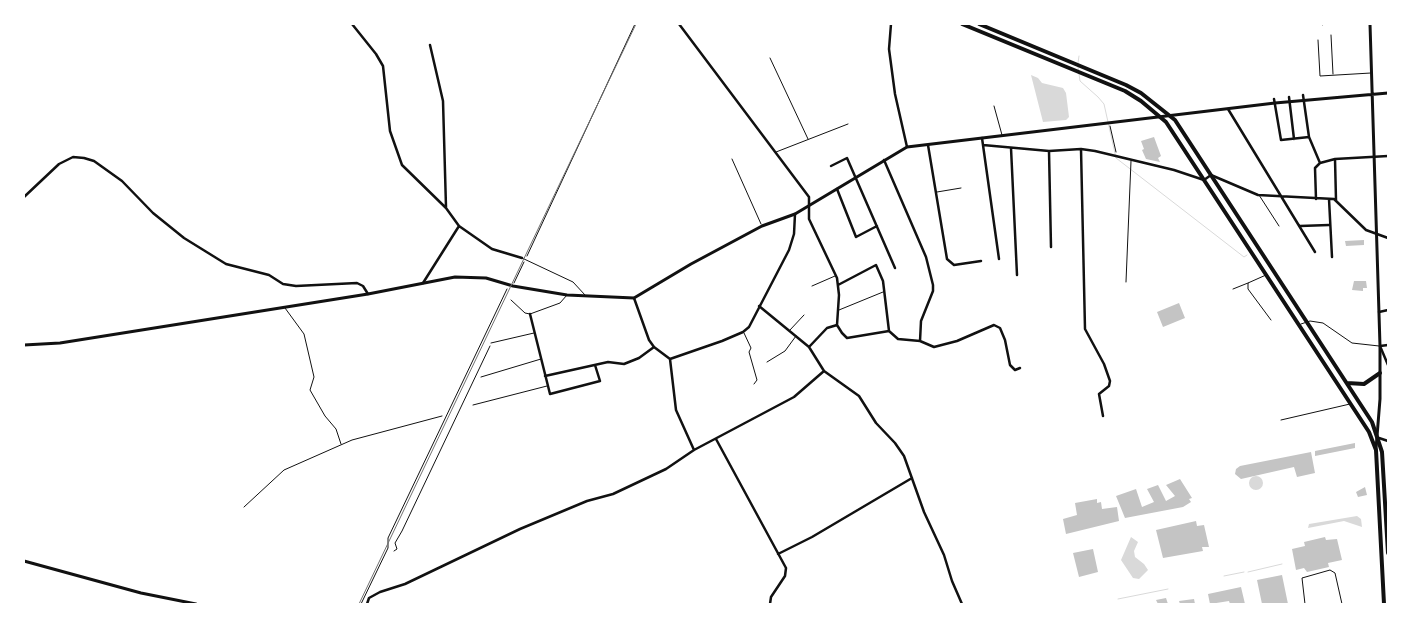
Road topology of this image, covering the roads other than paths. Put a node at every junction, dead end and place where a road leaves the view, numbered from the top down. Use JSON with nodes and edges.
{"nodes":[{"id":1,"x":352,"y":24,"type":"edge"},
{"id":2,"x":356,"y":24,"type":"edge"},
{"id":3,"x":679,"y":24,"type":"edge"},
{"id":4,"x":891,"y":24,"type":"edge"},
{"id":5,"x":962,"y":24,"type":"edge"},
{"id":6,"x":979,"y":24,"type":"edge"},
{"id":7,"x":1370,"y":24,"type":"edge"},
{"id":8,"x":357,"y":30,"type":"junction"},
{"id":9,"x":1331,"y":36,"type":"dead end"},
{"id":10,"x":1318,"y":40,"type":"dead end"},
{"id":11,"x":430,"y":45,"type":"dead end"},
{"id":12,"x":770,"y":58,"type":"dead end"},
{"id":13,"x":1372,"y":73,"type":"junction"},
{"id":14,"x":1333,"y":75,"type":"junction"},
{"id":15,"x":1388,"y":93,"type":"edge"},
{"id":16,"x":1372,"y":94,"type":"junction"},
{"id":17,"x":1304,"y":95,"type":"dead end"},
{"id":18,"x":1289,"y":97,"type":"dead end"},
{"id":19,"x":1274,"y":98,"type":"dead end"},
{"id":20,"x":1304,"y":100,"type":"junction"},
{"id":21,"x":1290,"y":102,"type":"junction"},
{"id":22,"x":1276,"y":103,"type":"junction"},
{"id":23,"x":994,"y":106,"type":"dead end"},
{"id":24,"x":1228,"y":109,"type":"junction"},
{"id":25,"x":1171,"y":116,"type":"junction"},
{"id":26,"x":1161,"y":117,"type":"junction"},
{"id":27,"x":848,"y":124,"type":"dead end"},
{"id":28,"x":1002,"y":136,"type":"junction"},
{"id":29,"x":1309,"y":137,"type":"junction"},
{"id":30,"x":982,"y":138,"type":"junction"},
{"id":31,"x":808,"y":139,"type":"junction"},
{"id":32,"x":1294,"y":139,"type":"junction"},
{"id":33,"x":928,"y":143,"type":"junction"},
{"id":34,"x":983,"y":145,"type":"junction"},
{"id":35,"x":907,"y":147,"type":"junction"},
{"id":36,"x":1011,"y":148,"type":"junction"},
{"id":37,"x":1081,"y":149,"type":"junction"},
{"id":38,"x":1049,"y":151,"type":"junction"},
{"id":39,"x":775,"y":152,"type":"junction"},
{"id":40,"x":1374,"y":156,"type":"junction"},
{"id":41,"x":1388,"y":156,"type":"edge"},
{"id":42,"x":732,"y":159,"type":"dead end"},
{"id":43,"x":1131,"y":159,"type":"junction"},
{"id":44,"x":1335,"y":159,"type":"junction"},
{"id":45,"x":884,"y":160,"type":"junction"},
{"id":46,"x":1320,"y":163,"type":"junction"},
{"id":47,"x":831,"y":166,"type":"dead end"},
{"id":48,"x":1211,"y":175,"type":"junction"},
{"id":49,"x":856,"y":178,"type":"junction"},
{"id":50,"x":1204,"y":180,"type":"junction"},
{"id":51,"x":961,"y":188,"type":"dead end"},
{"id":52,"x":837,"y":189,"type":"junction"},
{"id":53,"x":936,"y":192,"type":"junction"},
{"id":54,"x":1258,"y":195,"type":"junction"},
{"id":55,"x":24,"y":197,"type":"edge"},
{"id":56,"x":1282,"y":197,"type":"junction"},
{"id":57,"x":1316,"y":199,"type":"junction"},
{"id":58,"x":1329,"y":199,"type":"junction"},
{"id":59,"x":1336,"y":202,"type":"junction"},
{"id":60,"x":809,"y":206,"type":"junction"},
{"id":61,"x":446,"y":208,"type":"junction"},
{"id":62,"x":795,"y":214,"type":"junction"},
{"id":63,"x":1329,"y":225,"type":"junction"},
{"id":64,"x":459,"y":226,"type":"junction"},
{"id":65,"x":762,"y":226,"type":"junction"},
{"id":66,"x":877,"y":226,"type":"junction"},
{"id":67,"x":1279,"y":226,"type":"dead end"},
{"id":68,"x":1300,"y":226,"type":"junction"},
{"id":69,"x":1377,"y":235,"type":"junction"},
{"id":70,"x":1388,"y":238,"type":"edge"},
{"id":71,"x":1051,"y":247,"type":"dead end"},
{"id":72,"x":1315,"y":252,"type":"dead end"},
{"id":73,"x":1332,"y":257,"type":"dead end"},
{"id":74,"x":524,"y":259,"type":"joint"},
{"id":75,"x":999,"y":259,"type":"dead end"},
{"id":76,"x":981,"y":261,"type":"dead end"},
{"id":77,"x":895,"y":268,"type":"dead end"},
{"id":78,"x":1017,"y":275,"type":"dead end"},
{"id":79,"x":1267,"y":275,"type":"junction"},
{"id":80,"x":835,"y":276,"type":"junction"},
{"id":81,"x":423,"y":282,"type":"junction"},
{"id":82,"x":1126,"y":282,"type":"dead end"},
{"id":83,"x":1248,"y":283,"type":"junction"},
{"id":84,"x":837,"y":285,"type":"junction"},
{"id":85,"x":812,"y":286,"type":"dead end"},
{"id":86,"x":1233,"y":289,"type":"dead end"},
{"id":87,"x":884,"y":292,"type":"junction"},
{"id":88,"x":368,"y":294,"type":"junction"},
{"id":89,"x":567,"y":295,"type":"junction"},
{"id":90,"x":585,"y":296,"type":"junction"},
{"id":91,"x":634,"y":298,"type":"junction"},
{"id":92,"x":510,"y":300,"type":"dead end"},
{"id":93,"x":759,"y":306,"type":"junction"},
{"id":94,"x":284,"y":307,"type":"junction"},
{"id":95,"x":838,"y":310,"type":"junction"},
{"id":96,"x":1388,"y":310,"type":"edge"},
{"id":97,"x":1379,"y":312,"type":"junction"},
{"id":98,"x":530,"y":314,"type":"junction"},
{"id":99,"x":804,"y":314,"type":"dead end"},
{"id":100,"x":1272,"y":320,"type":"dead end"},
{"id":101,"x":1306,"y":322,"type":"junction"},
{"id":102,"x":1300,"y":325,"type":"junction"},
{"id":103,"x":838,"y":326,"type":"junction"},
{"id":104,"x":790,"y":330,"type":"junction"},
{"id":105,"x":889,"y":331,"type":"junction"},
{"id":106,"x":743,"y":332,"type":"junction"},
{"id":107,"x":535,"y":333,"type":"junction"},
{"id":108,"x":796,"y":335,"type":"junction"},
{"id":109,"x":920,"y":341,"type":"junction"},
{"id":110,"x":491,"y":343,"type":"road end"},
{"id":111,"x":24,"y":345,"type":"edge"},
{"id":112,"x":1388,"y":345,"type":"edge"},
{"id":113,"x":1380,"y":346,"type":"junction"},
{"id":114,"x":654,"y":347,"type":"junction"},
{"id":115,"x":809,"y":347,"type":"junction"},
{"id":116,"x":541,"y":359,"type":"junction"},
{"id":117,"x":670,"y":359,"type":"junction"},
{"id":118,"x":767,"y":362,"type":"dead end"},
{"id":119,"x":595,"y":365,"type":"junction"},
{"id":120,"x":1388,"y":365,"type":"edge"},
{"id":121,"x":1020,"y":368,"type":"dead end"},
{"id":122,"x":824,"y":371,"type":"junction"},
{"id":123,"x":1380,"y":373,"type":"junction"},
{"id":124,"x":545,"y":376,"type":"junction"},
{"id":125,"x":481,"y":377,"type":"dead end"},
{"id":126,"x":1346,"y":382,"type":"junction"},
{"id":127,"x":754,"y":384,"type":"dead end"},
{"id":128,"x":548,"y":386,"type":"junction"},
{"id":129,"x":1351,"y":404,"type":"junction"},
{"id":130,"x":473,"y":405,"type":"dead end"},
{"id":131,"x":442,"y":416,"type":"dead end"},
{"id":132,"x":1103,"y":416,"type":"dead end"},
{"id":133,"x":1281,"y":420,"type":"dead end"},
{"id":134,"x":1378,"y":438,"type":"junction"},
{"id":135,"x":716,"y":439,"type":"junction"},
{"id":136,"x":1388,"y":441,"type":"edge"},
{"id":137,"x":342,"y":444,"type":"junction"},
{"id":138,"x":694,"y":450,"type":"junction"},
{"id":139,"x":1376,"y":450,"type":"junction"},
{"id":140,"x":912,"y":478,"type":"junction"},
{"id":141,"x":244,"y":507,"type":"dead end"},
{"id":142,"x":1380,"y":510,"type":"junction"},
{"id":143,"x":1387,"y":511,"type":"edge"},
{"id":144,"x":1388,"y":553,"type":"edge"},
{"id":145,"x":778,"y":554,"type":"junction"},
{"id":146,"x":24,"y":562,"type":"edge"},
{"id":147,"x":196,"y":604,"type":"edge"},
{"id":148,"x":367,"y":604,"type":"edge"},
{"id":149,"x":770,"y":604,"type":"edge"},
{"id":150,"x":962,"y":604,"type":"edge"},
{"id":151,"x":1305,"y":604,"type":"edge"},
{"id":152,"x":1342,"y":604,"type":"edge"},
{"id":153,"x":1384,"y":604,"type":"edge"}],
"edges":[{"from":1,"to":8,"type":"street"},
{"from":2,"to":8,"type":"street"},
{"from":3,"to":39,"type":"street"},
{"from":4,"to":35,"type":"street"},
{"from":5,"to":26,"type":"main road"},
{"from":6,"to":25,"type":"main road"},
{"from":7,"to":13,"type":"street"},
{"from":8,"to":61,"type":"street"},
{"from":9,"to":14,"type":"lane"},
{"from":10,"to":14,"type":"lane"},
{"from":11,"to":61,"type":"street"},
{"from":12,"to":31,"type":"lane"},
{"from":13,"to":14,"type":"lane"},
{"from":13,"to":16,"type":"street"},
{"from":15,"to":16,"type":"street"},
{"from":16,"to":20,"type":"street"},
{"from":16,"to":40,"type":"street"},
{"from":17,"to":20,"type":"street"},
{"from":18,"to":21,"type":"street"},
{"from":19,"to":22,"type":"street"},
{"from":20,"to":21,"type":"street"},
{"from":20,"to":29,"type":"street"},
{"from":21,"to":22,"type":"street"},
{"from":21,"to":32,"type":"street"},
{"from":22,"to":24,"type":"street"},
{"from":22,"to":32,"type":"street"},
{"from":23,"to":28,"type":"lane"},
{"from":24,"to":25,"type":"street"},
{"from":24,"to":56,"type":"street"},
{"from":25,"to":26,"type":"street"},
{"from":25,"to":48,"type":"main road"},
{"from":26,"to":28,"type":"street"},
{"from":26,"to":50,"type":"main road"},
{"from":27,"to":31,"type":"lane"},
{"from":28,"to":30,"type":"street"},
{"from":29,"to":32,"type":"street"},
{"from":29,"to":46,"type":"street"},
{"from":30,"to":33,"type":"street"},
{"from":30,"to":34,"type":"street"},
{"from":31,"to":39,"type":"lane"},
{"from":33,"to":35,"type":"street"},
{"from":33,"to":53,"type":"street"},
{"from":34,"to":36,"type":"street"},
{"from":34,"to":75,"type":"street"},
{"from":35,"to":45,"type":"street"},
{"from":36,"to":38,"type":"street"},
{"from":36,"to":78,"type":"street"},
{"from":37,"to":38,"type":"street"},
{"from":37,"to":43,"type":"street"},
{"from":37,"to":132,"type":"street"},
{"from":38,"to":71,"type":"street"},
{"from":39,"to":60,"type":"street"},
{"from":40,"to":41,"type":"street"},
{"from":40,"to":44,"type":"street"},
{"from":40,"to":69,"type":"street"},
{"from":42,"to":65,"type":"lane"},
{"from":43,"to":50,"type":"street"},
{"from":43,"to":82,"type":"lane"},
{"from":44,"to":46,"type":"street"},
{"from":44,"to":59,"type":"street"},
{"from":45,"to":49,"type":"street"},
{"from":45,"to":109,"type":"street"},
{"from":46,"to":57,"type":"street"},
{"from":47,"to":49,"type":"street"},
{"from":48,"to":50,"type":"street"},
{"from":48,"to":54,"type":"street"},
{"from":48,"to":101,"type":"main road"},
{"from":49,"to":52,"type":"street"},
{"from":49,"to":66,"type":"street"},
{"from":50,"to":79,"type":"main road"},
{"from":51,"to":53,"type":"lane"},
{"from":52,"to":60,"type":"street"},
{"from":52,"to":66,"type":"street"},
{"from":53,"to":76,"type":"street"},
{"from":54,"to":56,"type":"street"},
{"from":54,"to":67,"type":"lane"},
{"from":55,"to":88,"type":"street"},
{"from":56,"to":57,"type":"street"},
{"from":56,"to":68,"type":"street"},
{"from":57,"to":58,"type":"street"},
{"from":58,"to":59,"type":"street"},
{"from":58,"to":63,"type":"street"},
{"from":59,"to":69,"type":"street"},
{"from":60,"to":62,"type":"street"},
{"from":60,"to":80,"type":"street"},
{"from":61,"to":64,"type":"street"},
{"from":62,"to":65,"type":"street"},
{"from":62,"to":93,"type":"street"},
{"from":63,"to":68,"type":"street"},
{"from":63,"to":73,"type":"street"},
{"from":64,"to":74,"type":"street"},
{"from":64,"to":81,"type":"street"},
{"from":65,"to":91,"type":"street"},
{"from":66,"to":77,"type":"street"},
{"from":68,"to":72,"type":"street"},
{"from":69,"to":70,"type":"street"},
{"from":69,"to":97,"type":"street"},
{"from":74,"to":90,"type":"lane"},
{"from":79,"to":83,"type":"lane"},
{"from":79,"to":102,"type":"main road"},
{"from":80,"to":84,"type":"street"},
{"from":80,"to":85,"type":"lane"},
{"from":81,"to":88,"type":"street"},
{"from":81,"to":89,"type":"street"},
{"from":83,"to":86,"type":"lane"},
{"from":83,"to":100,"type":"lane"},
{"from":84,"to":87,"type":"street"},
{"from":84,"to":95,"type":"street"},
{"from":87,"to":95,"type":"lane"},
{"from":87,"to":105,"type":"street"},
{"from":88,"to":94,"type":"street"},
{"from":89,"to":90,"type":"street"},
{"from":89,"to":98,"type":"lane"},
{"from":90,"to":91,"type":"street"},
{"from":91,"to":114,"type":"street"},
{"from":92,"to":98,"type":"lane"},
{"from":93,"to":104,"type":"street"},
{"from":93,"to":106,"type":"street"},
{"from":94,"to":111,"type":"street"},
{"from":94,"to":137,"type":"lane"},
{"from":95,"to":103,"type":"street"},
{"from":96,"to":97,"type":"street"},
{"from":97,"to":113,"type":"street"},
{"from":98,"to":107,"type":"street"},
{"from":99,"to":104,"type":"lane"},
{"from":101,"to":102,"type":"lane"},
{"from":101,"to":113,"type":"lane"},
{"from":101,"to":126,"type":"main road"},
{"from":102,"to":129,"type":"main road"},
{"from":103,"to":105,"type":"street"},
{"from":103,"to":115,"type":"street"},
{"from":104,"to":108,"type":"street"},
{"from":105,"to":109,"type":"street"},
{"from":106,"to":117,"type":"street"},
{"from":106,"to":127,"type":"lane"},
{"from":107,"to":110,"type":"lane"},
{"from":107,"to":116,"type":"street"},
{"from":108,"to":115,"type":"street"},
{"from":108,"to":118,"type":"lane"},
{"from":109,"to":121,"type":"street"},
{"from":112,"to":113,"type":"street"},
{"from":113,"to":120,"type":"street"},
{"from":113,"to":123,"type":"street"},
{"from":114,"to":117,"type":"street"},
{"from":114,"to":119,"type":"street"},
{"from":115,"to":122,"type":"street"},
{"from":116,"to":124,"type":"street"},
{"from":116,"to":125,"type":"lane"},
{"from":117,"to":138,"type":"street"},
{"from":119,"to":124,"type":"street"},
{"from":119,"to":128,"type":"street"},
{"from":122,"to":135,"type":"street"},
{"from":122,"to":140,"type":"street"},
{"from":123,"to":126,"type":"main road"},
{"from":123,"to":134,"type":"street"},
{"from":124,"to":128,"type":"street"},
{"from":126,"to":134,"type":"main road"},
{"from":128,"to":130,"type":"lane"},
{"from":129,"to":133,"type":"lane"},
{"from":129,"to":139,"type":"main road"},
{"from":131,"to":137,"type":"lane"},
{"from":134,"to":136,"type":"street"},
{"from":134,"to":139,"type":"street"},
{"from":134,"to":143,"type":"main road"},
{"from":135,"to":138,"type":"street"},
{"from":135,"to":145,"type":"street"},
{"from":137,"to":141,"type":"lane"},
{"from":138,"to":148,"type":"street"},
{"from":139,"to":142,"type":"main road"},
{"from":140,"to":145,"type":"street"},
{"from":140,"to":150,"type":"street"},
{"from":142,"to":143,"type":"street"},
{"from":142,"to":153,"type":"main road"},
{"from":143,"to":144,"type":"main road"},
{"from":145,"to":149,"type":"street"},
{"from":146,"to":147,"type":"street"},
{"from":151,"to":152,"type":"lane"}]}
